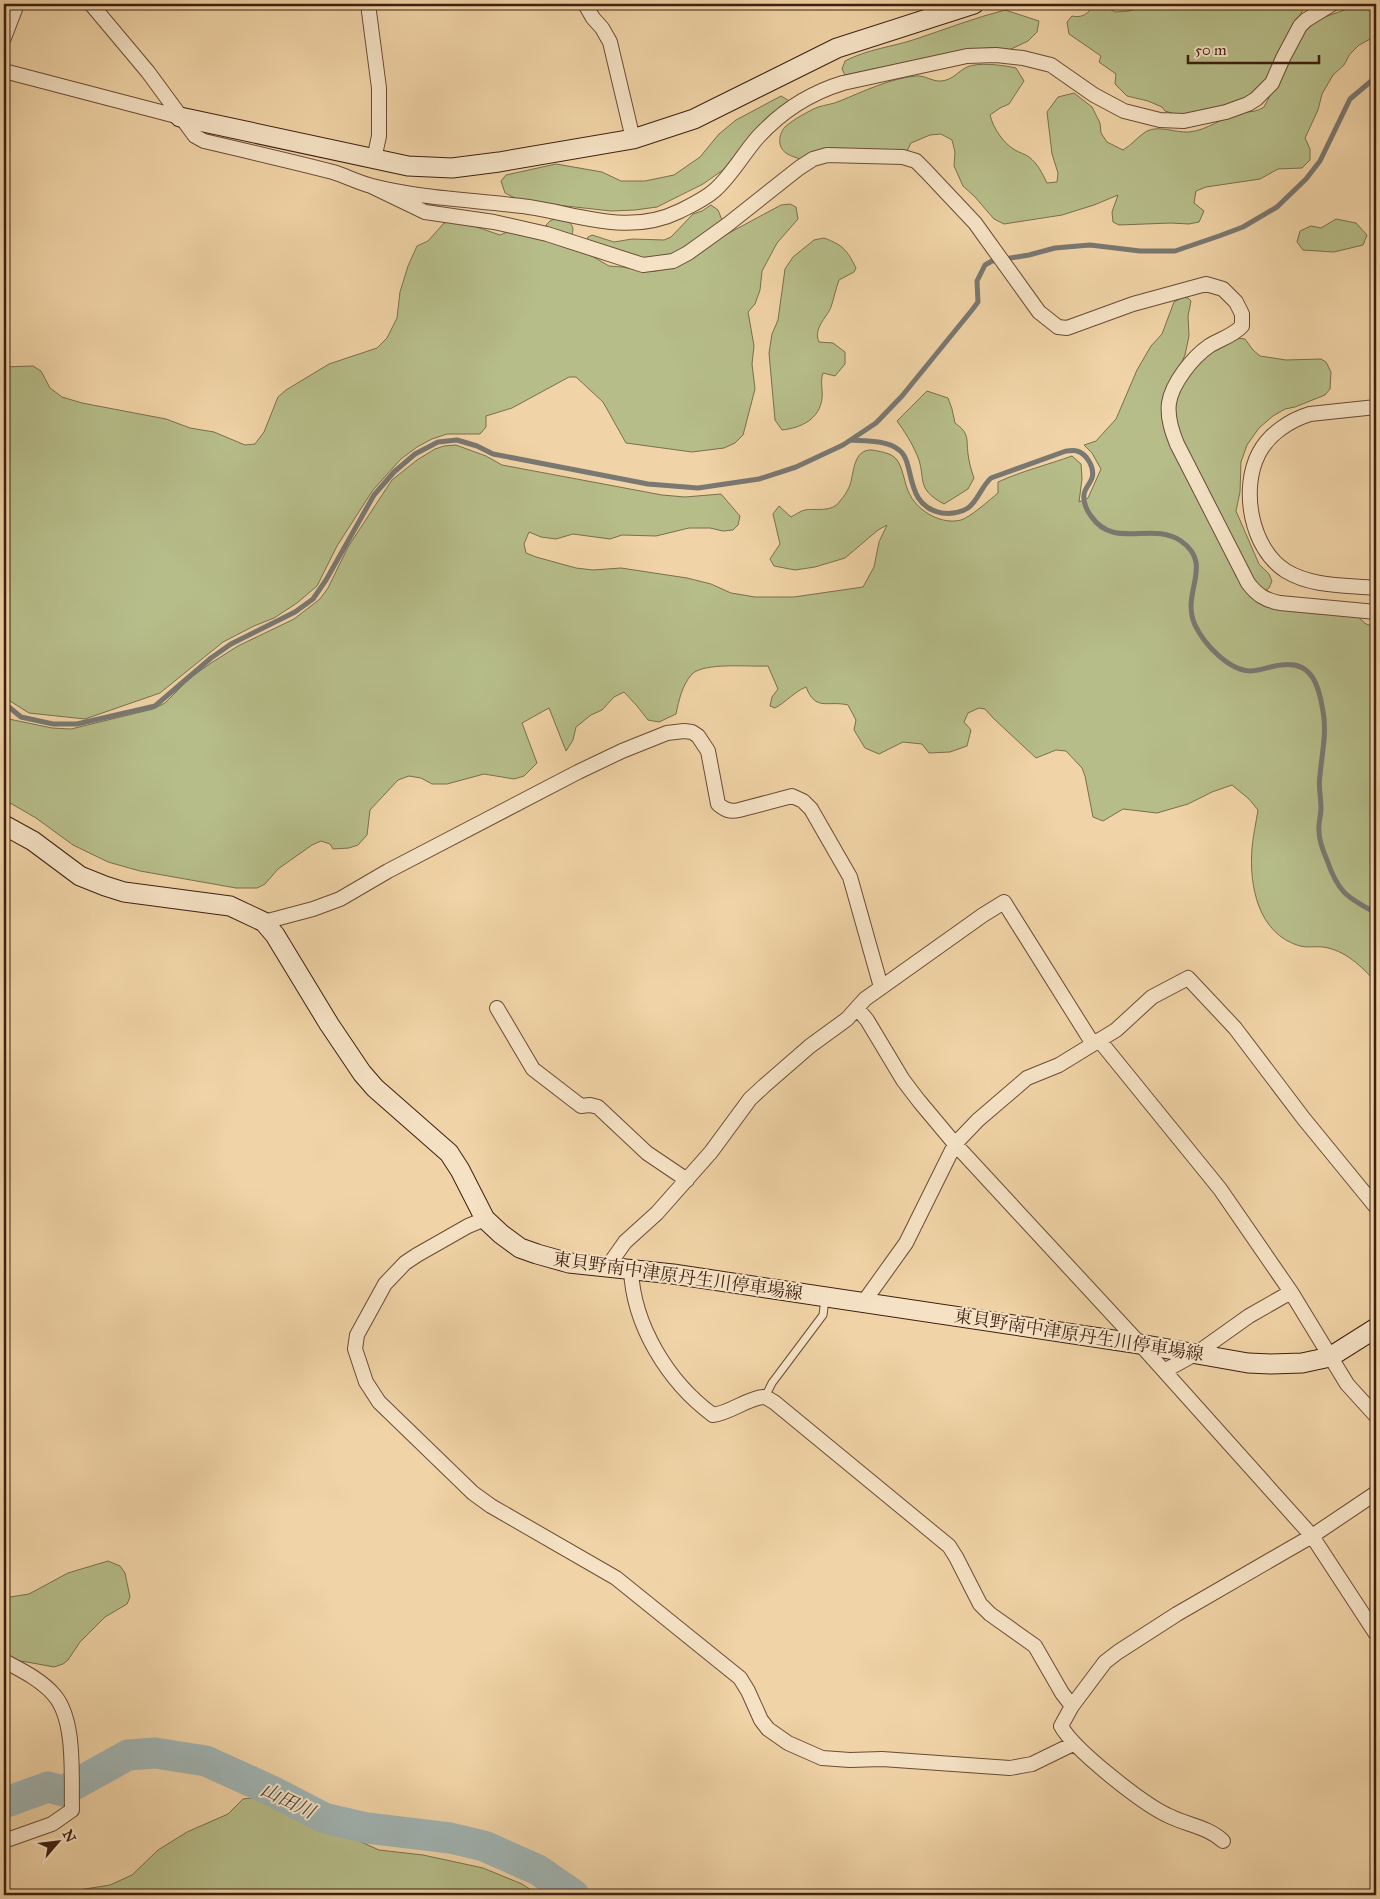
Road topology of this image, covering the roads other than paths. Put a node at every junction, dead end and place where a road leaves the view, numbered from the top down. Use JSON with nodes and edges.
{"nodes":[{"id":1,"x":17,"y":4,"type":"edge"},
{"id":2,"x":91,"y":4,"type":"edge"},
{"id":3,"x":368,"y":4,"type":"edge"},
{"id":4,"x":585,"y":4,"type":"edge"},
{"id":5,"x":974,"y":4,"type":"edge"},
{"id":6,"x":1332,"y":4,"type":"edge"},
{"id":7,"x":932,"y":10,"type":"edge"},
{"id":8,"x":4,"y":38,"type":"edge"},
{"id":9,"x":4,"y":70,"type":"edge"},
{"id":10,"x":180,"y":117,"type":"junction"},
{"id":11,"x":633,"y":139,"type":"junction"},
{"id":12,"x":374,"y":159,"type":"junction"},
{"id":13,"x":371,"y":186,"type":"junction"},
{"id":14,"x":1376,"y":407,"type":"edge"},
{"id":15,"x":1376,"y":588,"type":"edge"},
{"id":16,"x":1376,"y":612,"type":"edge"},
{"id":17,"x":4,"y":825,"type":"edge"},
{"id":18,"x":264,"y":922,"type":"junction"},
{"id":19,"x":881,"y":987,"type":"junction"},
{"id":20,"x":497,"y":1008,"type":"dead end"},
{"id":21,"x":857,"y":1008,"type":"junction"},
{"id":22,"x":1096,"y":1042,"type":"junction"},
{"id":23,"x":955,"y":1144,"type":"junction"},
{"id":24,"x":687,"y":1180,"type":"junction"},
{"id":25,"x":1376,"y":1207,"type":"edge"},
{"id":26,"x":485,"y":1219,"type":"junction"},
{"id":27,"x":608,"y":1266,"type":"junction"},
{"id":28,"x":631,"y":1269,"type":"junction"},
{"id":29,"x":1291,"y":1292,"type":"junction"},
{"id":30,"x":825,"y":1297,"type":"junction"},
{"id":31,"x":863,"y":1303,"type":"junction"},
{"id":32,"x":1376,"y":1328,"type":"edge"},
{"id":33,"x":1140,"y":1344,"type":"junction"},
{"id":34,"x":1197,"y":1353,"type":"junction"},
{"id":35,"x":1330,"y":1357,"type":"junction"},
{"id":36,"x":1164,"y":1371,"type":"junction"},
{"id":37,"x":766,"y":1397,"type":"junction"},
{"id":38,"x":1376,"y":1416,"type":"edge"},
{"id":39,"x":1376,"y":1493,"type":"edge"},
{"id":40,"x":1312,"y":1536,"type":"junction"},
{"id":41,"x":1376,"y":1634,"type":"edge"},
{"id":42,"x":4,"y":1661,"type":"edge"},
{"id":43,"x":1072,"y":1706,"type":"junction"},
{"id":44,"x":1073,"y":1744,"type":"junction"},
{"id":45,"x":4,"y":1841,"type":"edge"},
{"id":46,"x":1223,"y":1841,"type":"dead end"}],
"edges":[{"from":1,"to":8,"type":"street"},
{"from":2,"to":10,"type":"street"},
{"from":3,"to":12,"type":"street"},
{"from":4,"to":11,"type":"street"},
{"from":5,"to":7,"type":"main road"},
{"from":6,"to":13,"type":"street"},
{"from":7,"to":11,"type":"main road"},
{"from":9,"to":10,"type":"street"},
{"from":10,"to":12,"type":"main road"},
{"from":10,"to":13,"type":"street"},
{"from":11,"to":12,"type":"main road"},
{"from":13,"to":16,"type":"street"},
{"from":14,"to":15,"type":"street"},
{"from":17,"to":18,"type":"main road","name":"東貝野南中津原丹生川停車場線"},
{"from":18,"to":19,"type":"street"},
{"from":18,"to":26,"type":"main road","name":"東貝野南中津原丹生川停車場線"},
{"from":19,"to":21,"type":"street"},
{"from":19,"to":22,"type":"street"},
{"from":20,"to":24,"type":"street"},
{"from":21,"to":23,"type":"street"},
{"from":21,"to":24,"type":"street"},
{"from":22,"to":23,"type":"street"},
{"from":22,"to":25,"type":"street"},
{"from":22,"to":29,"type":"street"},
{"from":23,"to":31,"type":"street"},
{"from":23,"to":33,"type":"street"},
{"from":24,"to":27,"type":"street"},
{"from":26,"to":27,"type":"main road","name":"東貝野南中津原丹生川停車場線"},
{"from":26,"to":44,"type":"street"},
{"from":27,"to":28,"type":"main road","name":"東貝野南中津原丹生川停車場線"},
{"from":28,"to":30,"type":"main road","name":"東貝野南中津原丹生川停車場線"},
{"from":28,"to":37,"type":"street"},
{"from":29,"to":34,"type":"street"},
{"from":29,"to":35,"type":"street"},
{"from":30,"to":31,"type":"main road","name":"東貝野南中津原丹生川停車場線"},
{"from":30,"to":37,"type":"lane"},
{"from":31,"to":33,"type":"main road","name":"東貝野南中津原丹生川停車場線"},
{"from":32,"to":35,"type":"main road","name":"東貝野南中津原丹生川停車場線"},
{"from":33,"to":34,"type":"main road","name":"東貝野南中津原丹生川停車場線"},
{"from":33,"to":36,"type":"street"},
{"from":34,"to":35,"type":"main road","name":"東貝野南中津原丹生川停車場線"},
{"from":34,"to":36,"type":"street"},
{"from":35,"to":38,"type":"street"},
{"from":36,"to":40,"type":"street"},
{"from":37,"to":43,"type":"street"},
{"from":39,"to":40,"type":"street"},
{"from":40,"to":41,"type":"street"},
{"from":40,"to":43,"type":"street"},
{"from":42,"to":45,"type":"street"},
{"from":43,"to":44,"type":"street"},
{"from":44,"to":46,"type":"street"}]}
